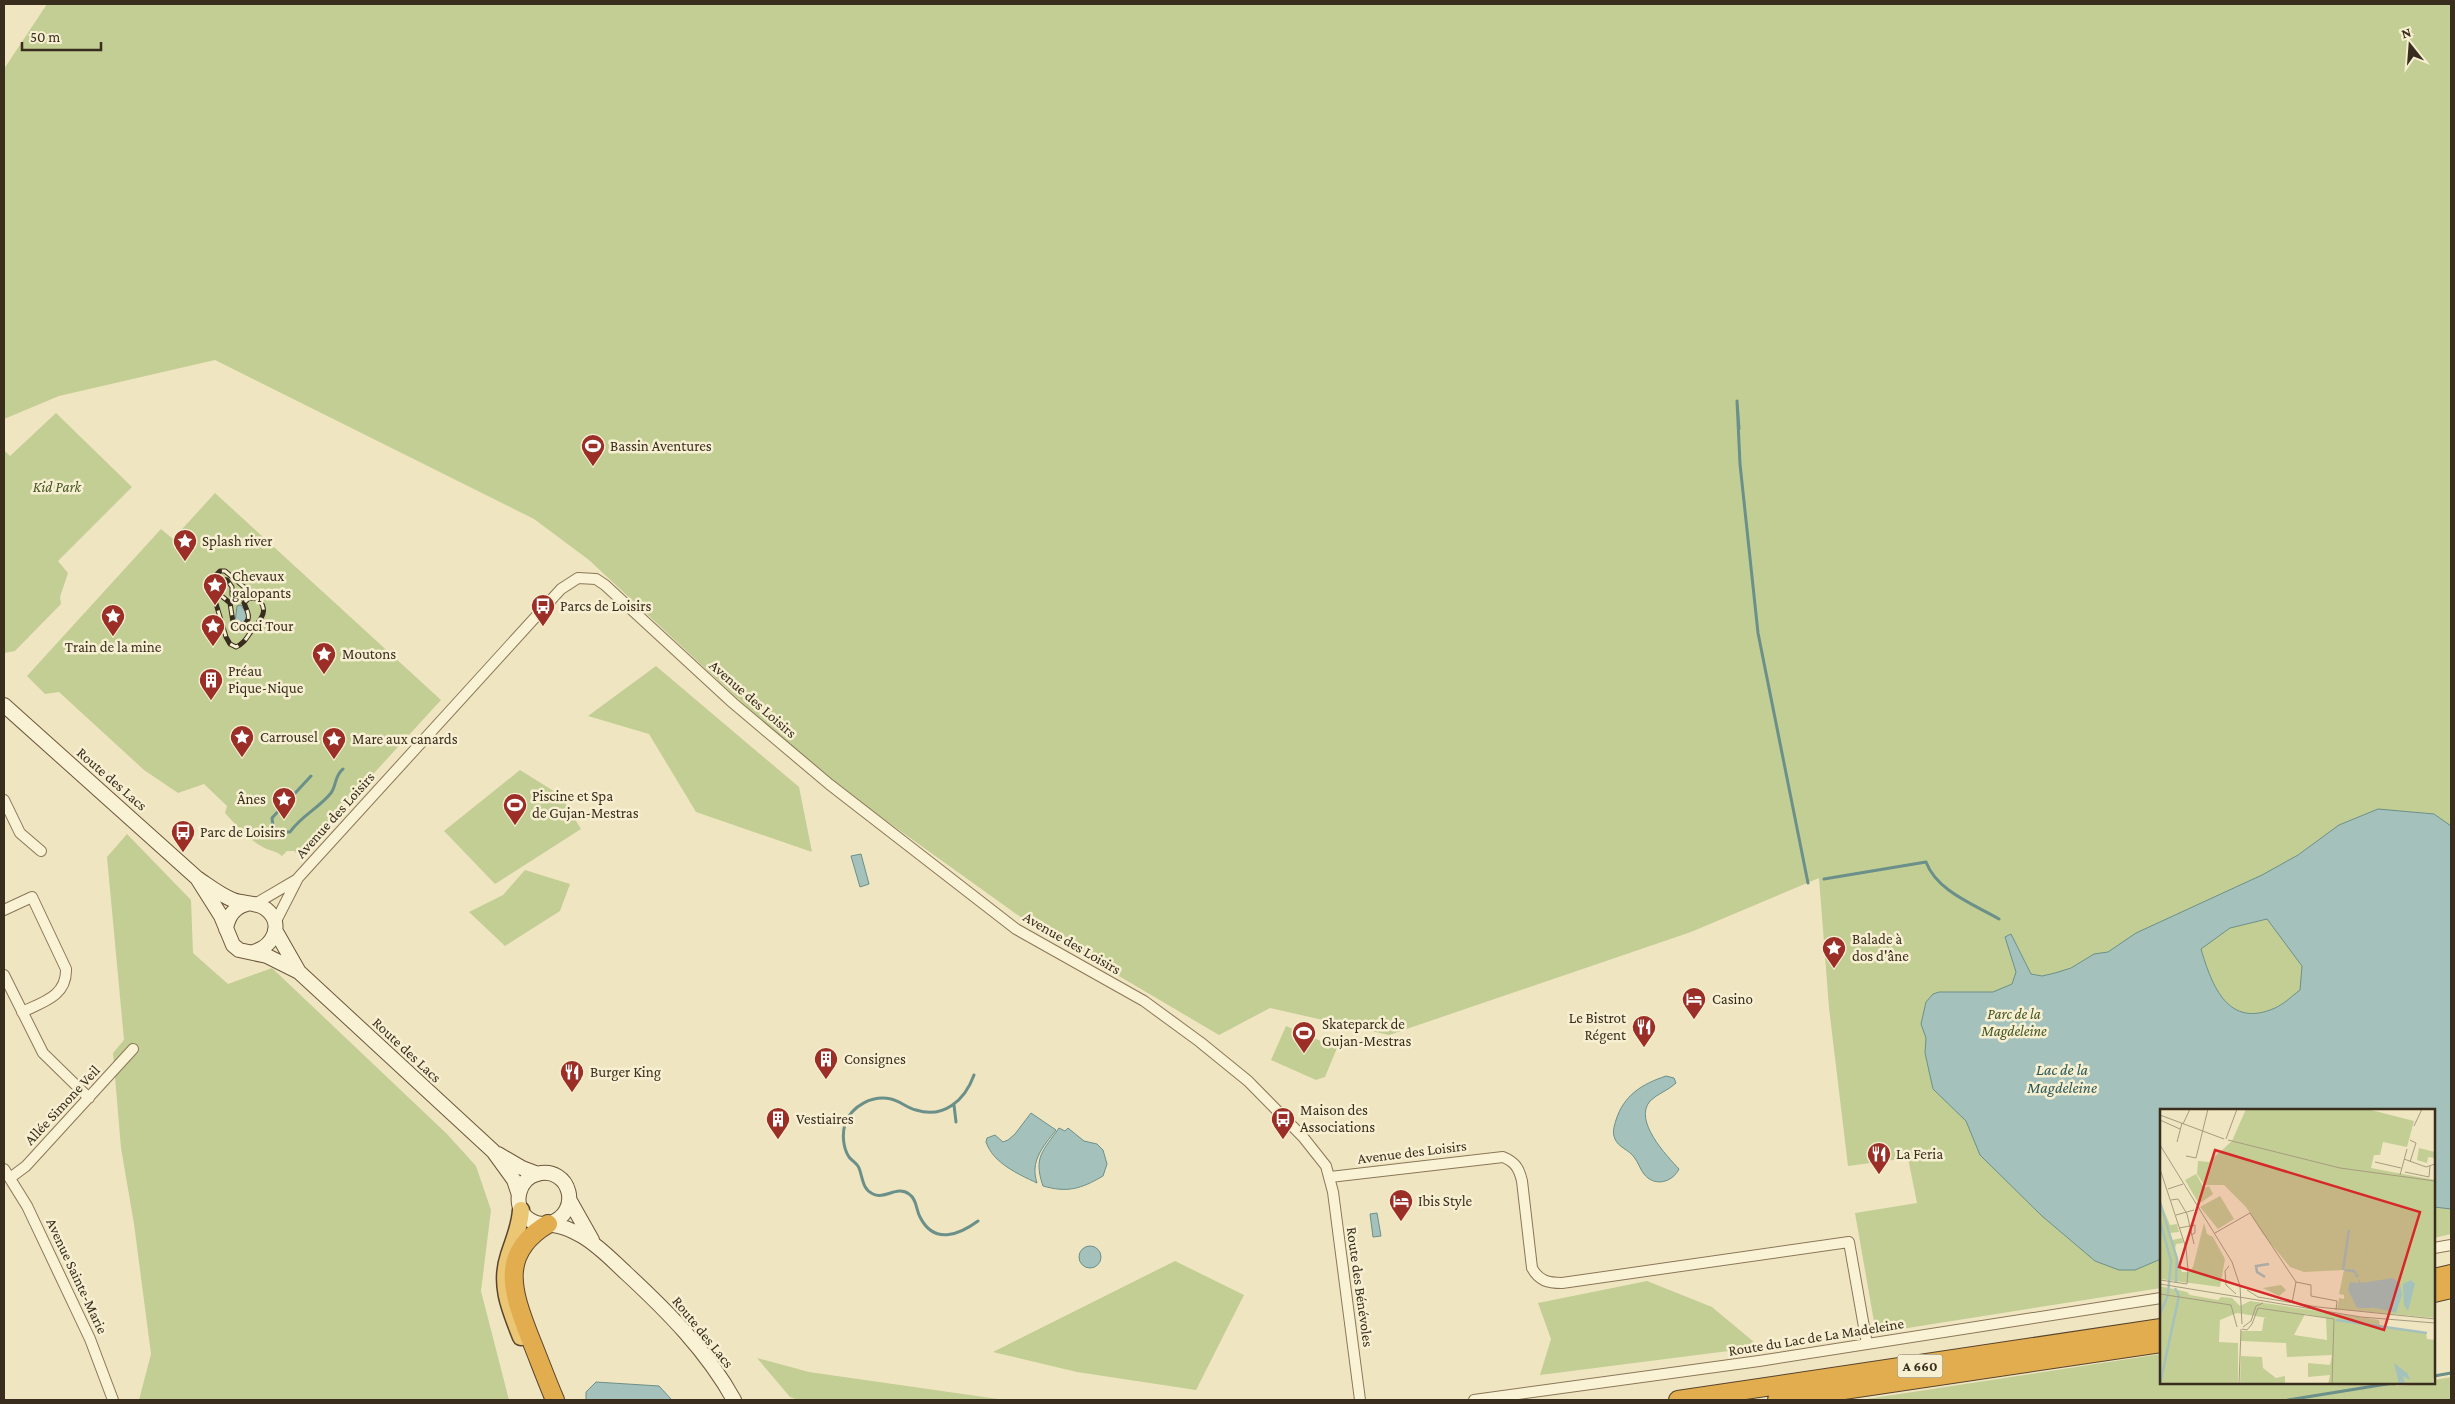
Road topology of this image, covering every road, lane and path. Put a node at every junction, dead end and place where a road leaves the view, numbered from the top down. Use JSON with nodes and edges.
{"nodes":[{"id":1,"x":4,"y":704,"type":"edge"},
{"id":2,"x":4,"y":800,"type":"edge"},
{"id":3,"x":41,"y":851,"type":"dead end"},
{"id":4,"x":197,"y":878,"type":"junction"},
{"id":5,"x":298,"y":878,"type":"junction"},
{"id":6,"x":251,"y":904,"type":"junction"},
{"id":7,"x":4,"y":910,"type":"edge"},
{"id":8,"x":275,"y":926,"type":"junction"},
{"id":9,"x":226,"y":930,"type":"junction"},
{"id":10,"x":253,"y":952,"type":"junction"},
{"id":11,"x":299,"y":972,"type":"junction"},
{"id":12,"x":4,"y":975,"type":"edge"},
{"id":13,"x":22,"y":1012,"type":"junction"},
{"id":14,"x":133,"y":1049,"type":"dead end"},
{"id":15,"x":90,"y":1098,"type":"junction"},
{"id":16,"x":493,"y":1151,"type":"junction"},
{"id":17,"x":4,"y":1169,"type":"edge"},
{"id":18,"x":538,"y":1174,"type":"junction"},
{"id":19,"x":1330,"y":1177,"type":"junction"},
{"id":20,"x":10,"y":1178,"type":"junction"},
{"id":21,"x":570,"y":1201,"type":"junction"},
{"id":22,"x":520,"y":1203,"type":"junction"},
{"id":23,"x":548,"y":1224,"type":"junction"},
{"id":24,"x":2451,"y":1245,"type":"edge"},
{"id":25,"x":599,"y":1248,"type":"junction"},
{"id":26,"x":2435,"y":1248,"type":"edge"},
{"id":27,"x":2451,"y":1274,"type":"edge"},
{"id":28,"x":2435,"y":1278,"type":"edge"},
{"id":29,"x":2451,"y":1289,"type":"edge"},
{"id":30,"x":2435,"y":1293,"type":"edge"},
{"id":31,"x":2160,"y":1298,"type":"edge"},
{"id":32,"x":2160,"y":1328,"type":"edge"},
{"id":33,"x":2160,"y":1343,"type":"edge"},
{"id":34,"x":1867,"y":1344,"type":"junction"},
{"id":35,"x":113,"y":1400,"type":"edge"},
{"id":36,"x":546,"y":1400,"type":"edge"},
{"id":37,"x":555,"y":1400,"type":"edge"},
{"id":38,"x":734,"y":1400,"type":"edge"},
{"id":39,"x":1360,"y":1400,"type":"edge"},
{"id":40,"x":1474,"y":1400,"type":"edge"},
{"id":41,"x":1678,"y":1400,"type":"edge"},
{"id":42,"x":1777,"y":1400,"type":"edge"}],
"edges":[{"from":1,"to":4,"type":"main road","name":"Route des Lacs"},
{"from":2,"to":3,"type":"street"},
{"from":4,"to":6,"type":"main road","name":"Route des Lacs"},
{"from":4,"to":9,"type":"main road","name":"Route des Lacs"},
{"from":5,"to":6,"type":"street","name":"Avenue des Loisirs"},
{"from":5,"to":8,"type":"street","name":"Avenue des Loisirs"},
{"from":5,"to":19,"type":"street","name":"Avenue des Loisirs"},
{"from":6,"to":8,"type":"main road","name":"Route des Lacs"},
{"from":6,"to":9,"type":"main road"},
{"from":7,"to":13,"type":"street"},
{"from":8,"to":10,"type":"main road"},
{"from":8,"to":11,"type":"main road","name":"Route des Lacs"},
{"from":9,"to":10,"type":"main road","name":"Route des Lacs"},
{"from":10,"to":11,"type":"main road","name":"Route des Lacs"},
{"from":11,"to":16,"type":"main road","name":"Route des Lacs"},
{"from":12,"to":13,"type":"street"},
{"from":13,"to":15,"type":"street"},
{"from":14,"to":15,"type":"street","name":"Allée Simone Veil"},
{"from":15,"to":20,"type":"street","name":"Allée Simone Veil"},
{"from":16,"to":18,"type":"main road","name":"Route des Lacs"},
{"from":16,"to":22,"type":"main road","name":"Route des Lacs"},
{"from":17,"to":20,"type":"street","name":"Avenue Sainte-Marie"},
{"from":18,"to":21,"type":"main road","name":"Route des Lacs"},
{"from":18,"to":22,"type":"main road"},
{"from":19,"to":34,"type":"street","name":"Avenue des Loisirs"},
{"from":19,"to":39,"type":"street","name":"Route des Bénévoles"},
{"from":20,"to":35,"type":"street","name":"Avenue Sainte-Marie"},
{"from":21,"to":23,"type":"main road"},
{"from":21,"to":25,"type":"main road","name":"Route des Lacs"},
{"from":22,"to":23,"type":"main road","name":"Route des Lacs"},
{"from":22,"to":36,"type":"highway"},
{"from":23,"to":25,"type":"main road","name":"Route des Lacs"},
{"from":23,"to":37,"type":"highway"},
{"from":24,"to":26,"type":"street"},
{"from":25,"to":38,"type":"main road","name":"Route des Lacs"},
{"from":27,"to":28,"type":"highway"},
{"from":29,"to":30,"type":"highway"},
{"from":31,"to":34,"type":"street","name":"Route du Lac de La Madeleine"},
{"from":32,"to":41,"type":"highway","number":"A 660"},
{"from":33,"to":42,"type":"highway","number":"A 660"},
{"from":34,"to":40,"type":"street","name":"Route du Lac de La Madeleine"}]}
